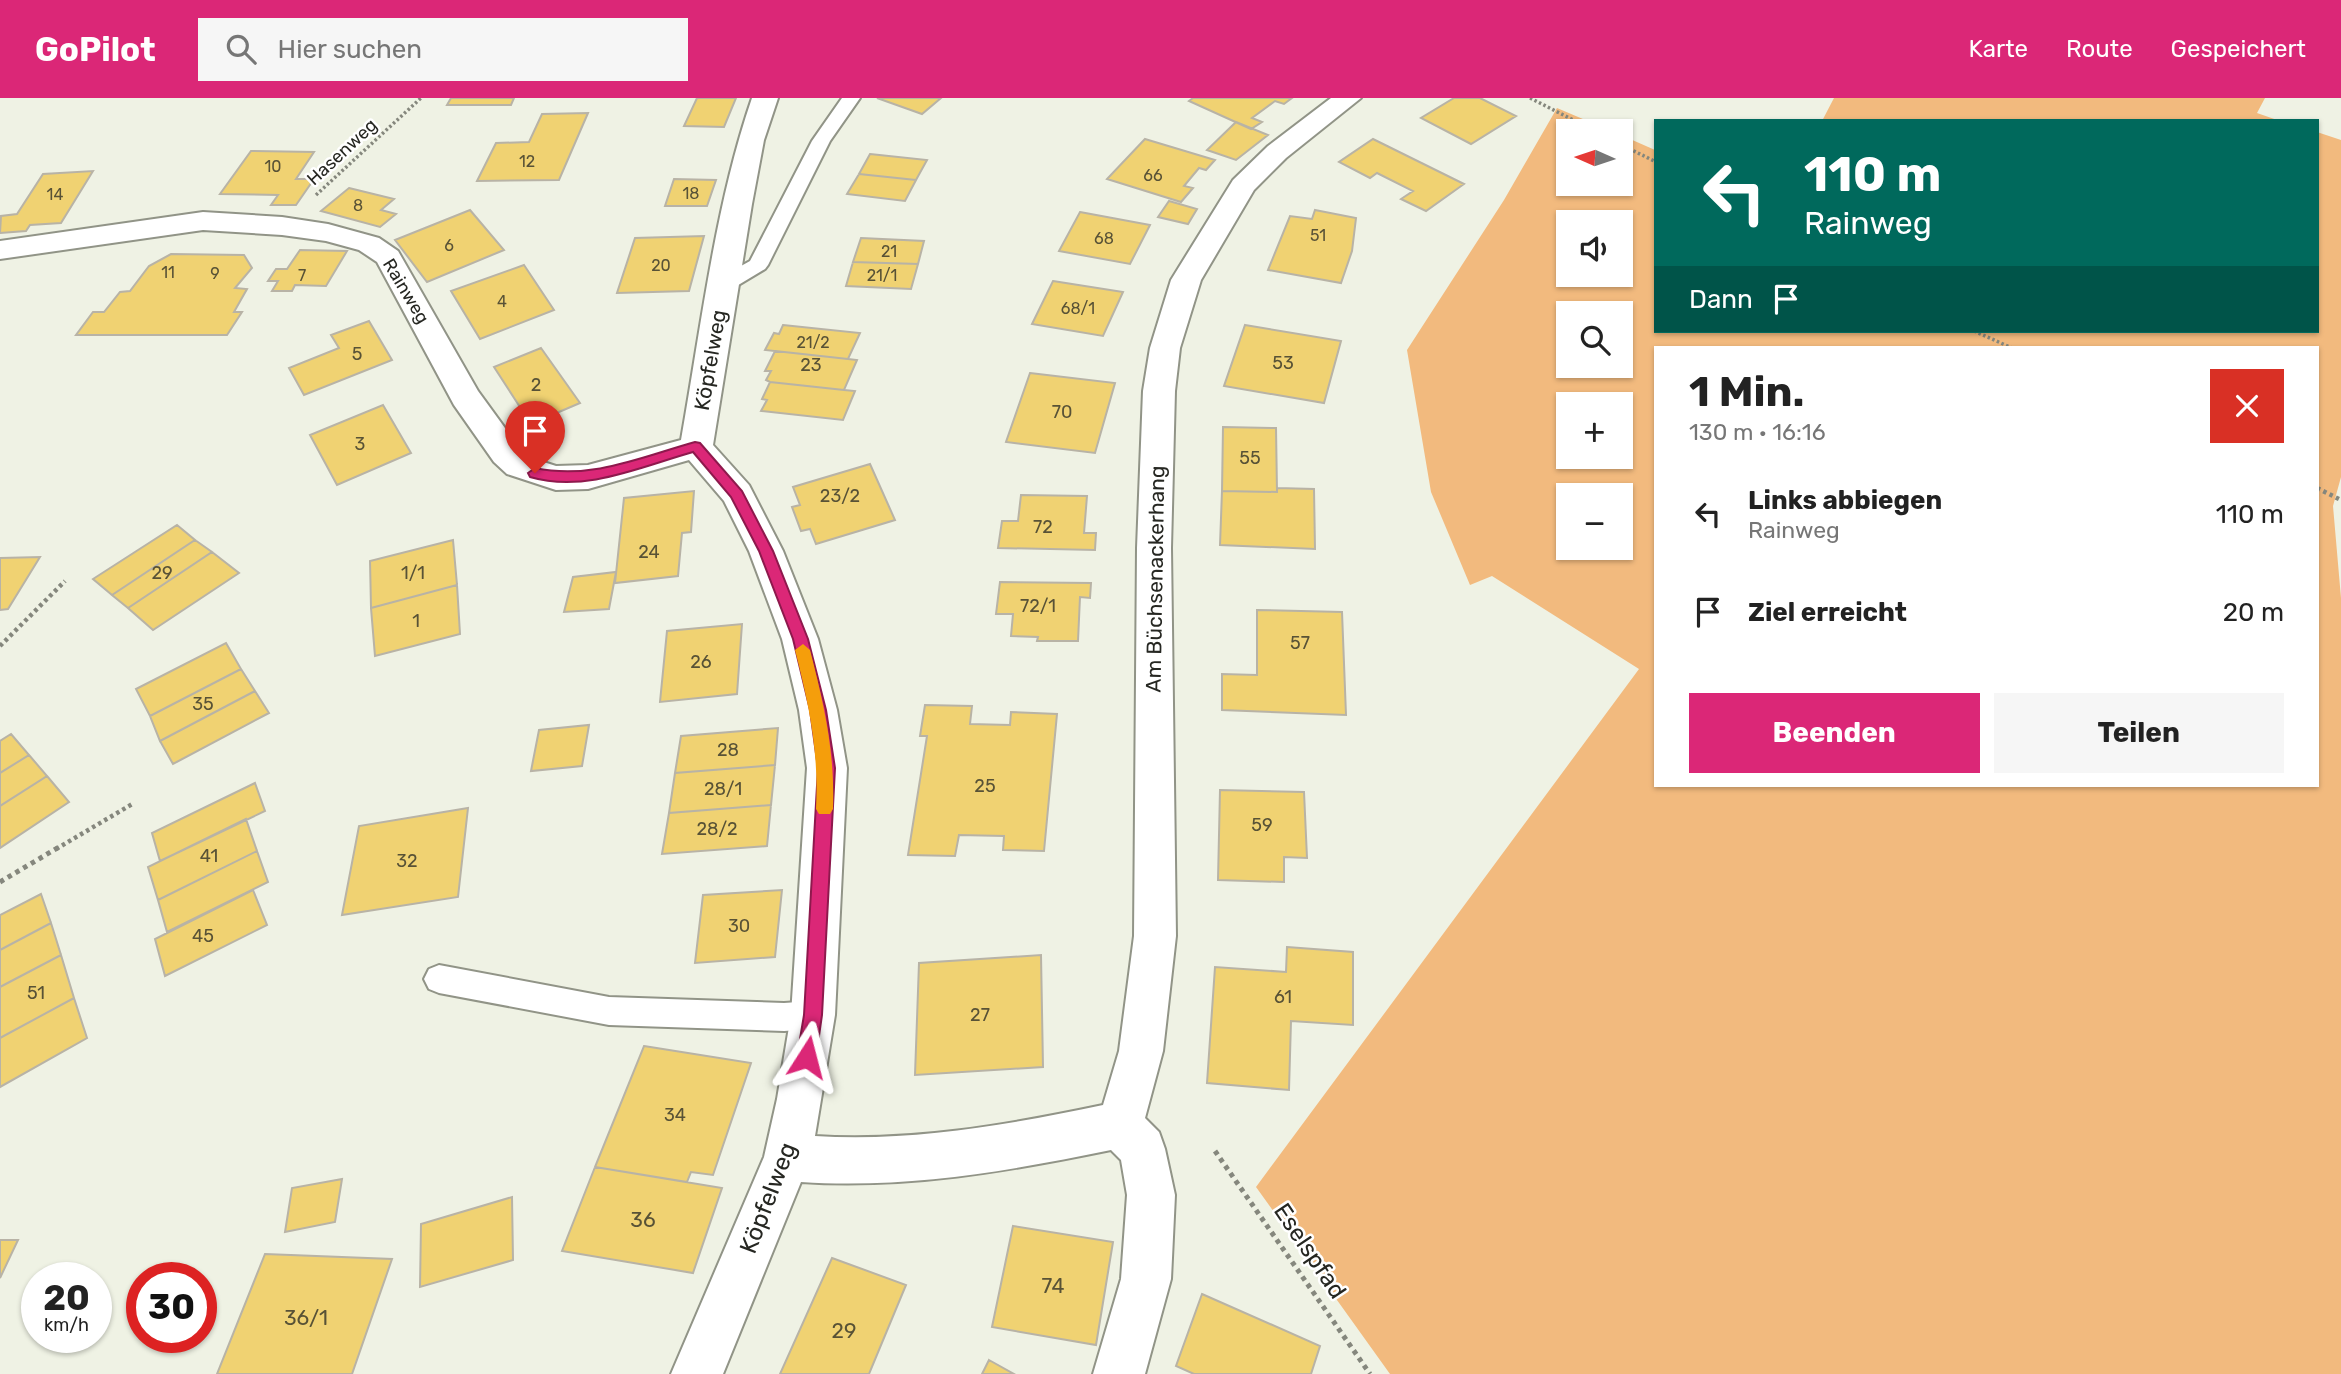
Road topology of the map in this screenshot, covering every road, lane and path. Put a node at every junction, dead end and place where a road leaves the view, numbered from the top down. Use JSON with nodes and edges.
{"nodes":[{"id":1,"x":421,"y":98,"type":"edge"},
{"id":2,"x":765,"y":98,"type":"edge"},
{"id":3,"x":850,"y":98,"type":"edge"},
{"id":4,"x":1348,"y":98,"type":"edge"},
{"id":5,"x":1530,"y":98,"type":"edge"},
{"id":6,"x":1571,"y":119,"type":"edge"},
{"id":7,"x":1633,"y":150,"type":"edge"},
{"id":8,"x":1654,"y":161,"type":"edge"},
{"id":9,"x":282,"y":226,"type":"junction"},
{"id":10,"x":0,"y":250,"type":"edge"},
{"id":11,"x":723,"y":285,"type":"junction"},
{"id":12,"x":1978,"y":333,"type":"edge"},
{"id":13,"x":2008,"y":346,"type":"edge"},
{"id":14,"x":695,"y":447,"type":"junction"},
{"id":15,"x":2319,"y":489,"type":"edge"},
{"id":16,"x":2341,"y":499,"type":"edge"},
{"id":17,"x":65,"y":581,"type":"dead end"},
{"id":18,"x":0,"y":646,"type":"edge"},
{"id":19,"x":134,"y":803,"type":"dead end"},
{"id":20,"x":0,"y":882,"type":"edge"},
{"id":21,"x":439,"y":979,"type":"dead end"},
{"id":22,"x":813,"y":1015,"type":"junction"},
{"id":23,"x":1120,"y":1125,"type":"junction"},
{"id":24,"x":1215,"y":1151,"type":"dead end"},
{"id":25,"x":787,"y":1158,"type":"junction"},
{"id":26,"x":697,"y":1374,"type":"edge"},
{"id":27,"x":1119,"y":1374,"type":"edge"},
{"id":28,"x":1370,"y":1374,"type":"edge"}],
"edges":[{"from":1,"to":9,"type":"path","name":"Hasenweg"},
{"from":2,"to":11,"type":"street","name":"Köpfelweg"},
{"from":3,"to":11,"type":"lane"},
{"from":4,"to":23,"type":"street","name":"Am Büchsenackerhang"},
{"from":5,"to":6,"type":"path"},
{"from":7,"to":8,"type":"path"},
{"from":9,"to":10,"type":"street","name":"Rainweg"},
{"from":9,"to":14,"type":"street","name":"Rainweg"},
{"from":11,"to":14,"type":"street","name":"Köpfelweg"},
{"from":12,"to":13,"type":"path"},
{"from":14,"to":22,"type":"street","name":"Köpfelweg"},
{"from":15,"to":16,"type":"path"},
{"from":17,"to":18,"type":"path"},
{"from":19,"to":20,"type":"path"},
{"from":21,"to":22,"type":"lane"},
{"from":22,"to":25,"type":"street","name":"Köpfelweg"},
{"from":23,"to":25,"type":"street"},
{"from":23,"to":27,"type":"street"},
{"from":24,"to":28,"type":"path","name":"Eselspfad"},
{"from":25,"to":26,"type":"street","name":"Köpfelweg"}]}
